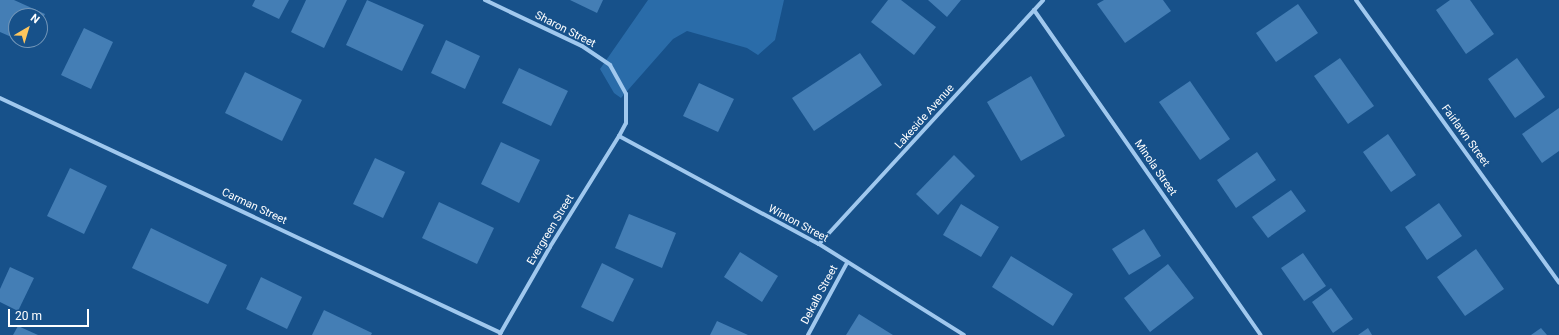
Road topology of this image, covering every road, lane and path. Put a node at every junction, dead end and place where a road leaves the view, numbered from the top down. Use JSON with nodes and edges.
{"nodes":[{"id":1,"x":485,"y":0,"type":"edge"},
{"id":2,"x":1043,"y":0,"type":"edge"},
{"id":3,"x":1356,"y":0,"type":"edge"},
{"id":4,"x":1034,"y":10,"type":"junction"},
{"id":5,"x":0,"y":98,"type":"edge"},
{"id":6,"x":619,"y":136,"type":"junction"},
{"id":7,"x":819,"y":244,"type":"junction"},
{"id":8,"x":847,"y":263,"type":"junction"},
{"id":9,"x":1559,"y":283,"type":"edge"},
{"id":10,"x":500,"y":334,"type":"edge"},
{"id":11,"x":808,"y":335,"type":"edge"},
{"id":12,"x":964,"y":335,"type":"edge"},
{"id":13,"x":1261,"y":335,"type":"edge"}],
"edges":[{"from":1,"to":6,"type":"street","name":"Sharon Street"},
{"from":2,"to":4,"type":"street","name":"Lakeside Avenue"},
{"from":3,"to":9,"type":"street","name":"Fairlawn Street"},
{"from":4,"to":7,"type":"street","name":"Lakeside Avenue"},
{"from":4,"to":13,"type":"street","name":"Minola Street"},
{"from":5,"to":10,"type":"street","name":"Carman Street"},
{"from":6,"to":7,"type":"street","name":"Winton Street"},
{"from":6,"to":10,"type":"street","name":"Evergreen Street"},
{"from":7,"to":8,"type":"street","name":"Winton Street"},
{"from":8,"to":11,"type":"street","name":"Dekalb Street"},
{"from":8,"to":12,"type":"street","name":"Winton Street"}]}
